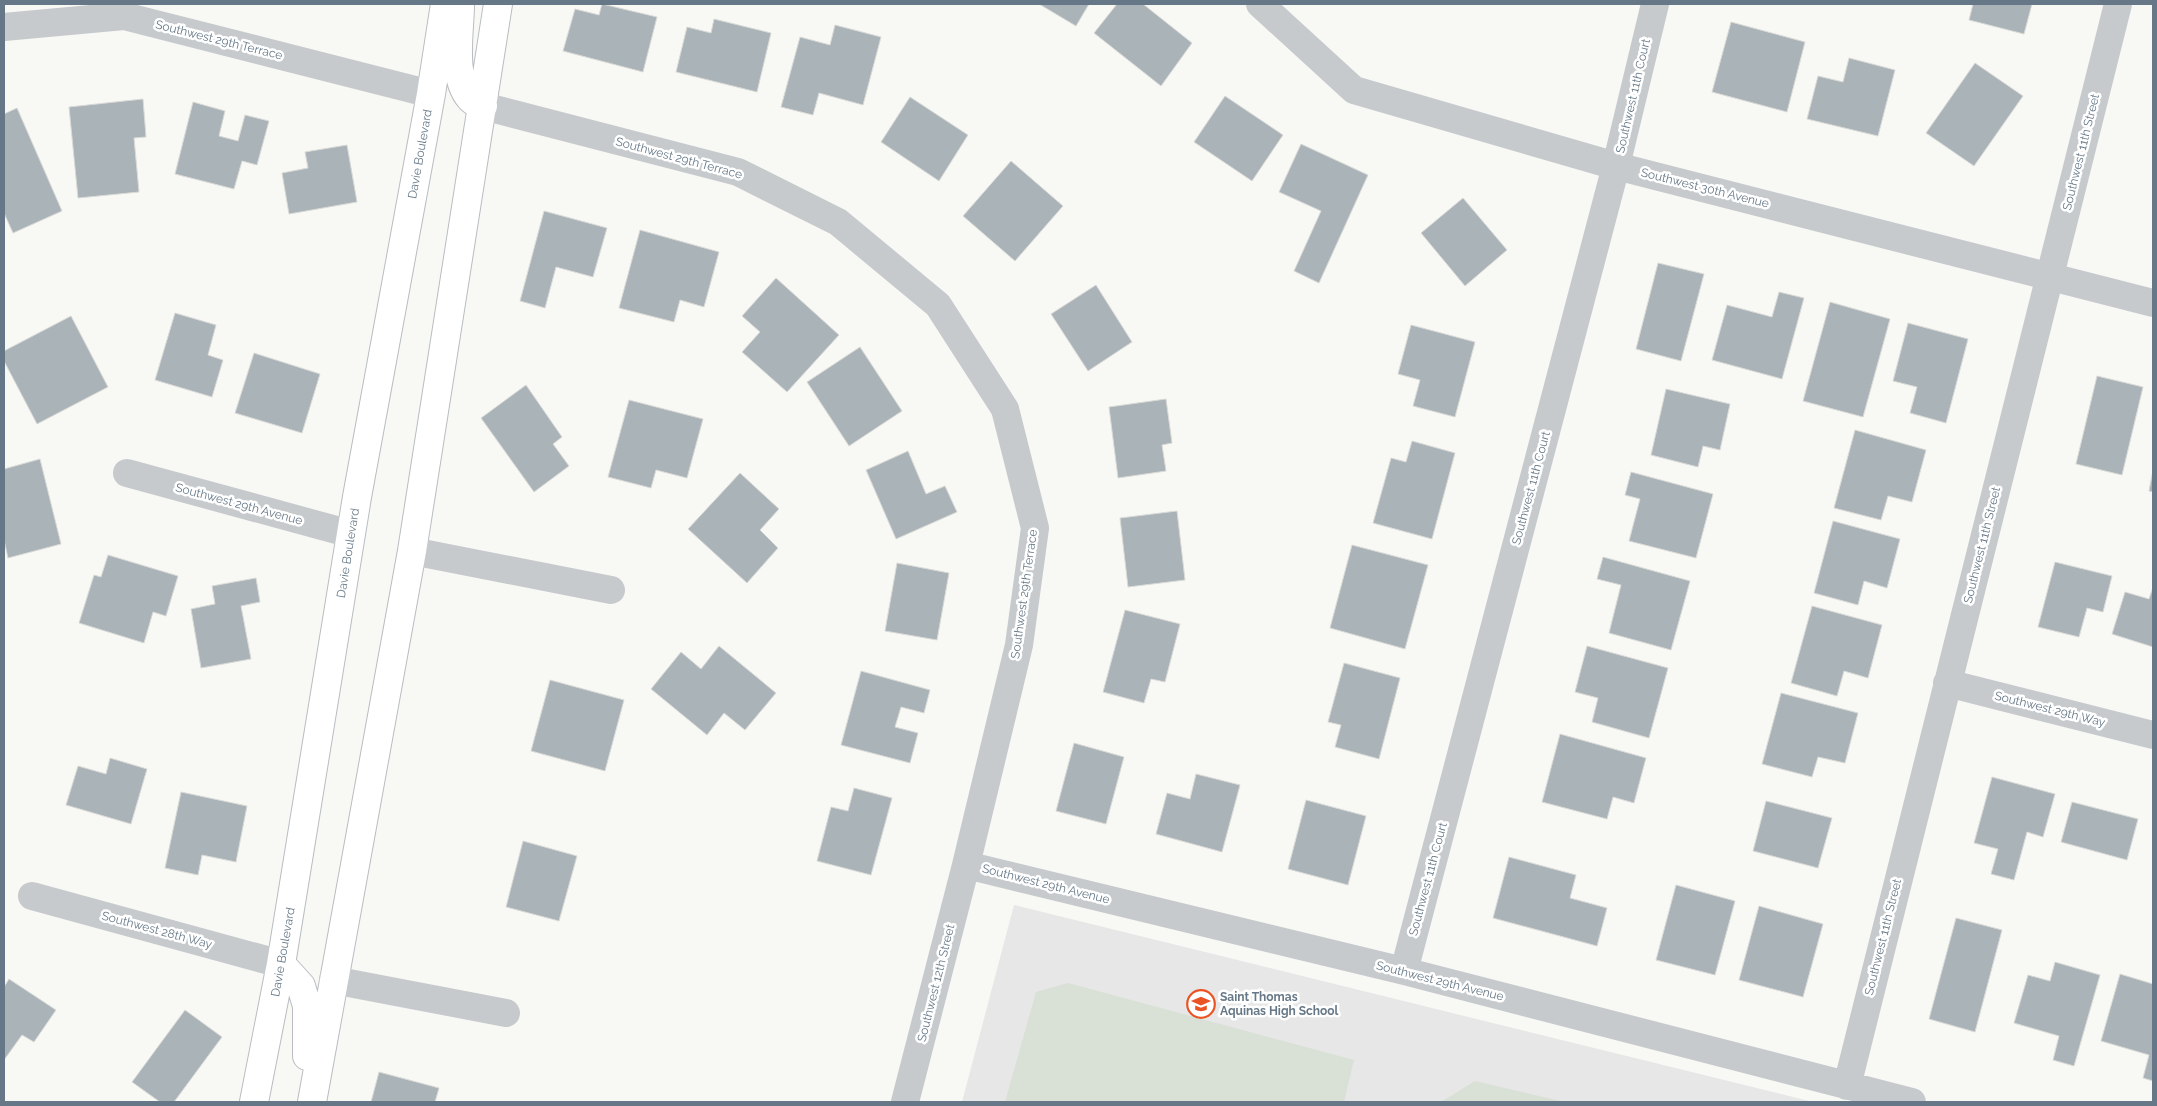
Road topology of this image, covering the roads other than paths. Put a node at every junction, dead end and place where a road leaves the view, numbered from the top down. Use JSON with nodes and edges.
{"nodes":[{"id":1,"x":445,"y":4,"type":"edge"},
{"id":2,"x":460,"y":4,"type":"edge"},
{"id":3,"x":498,"y":4,"type":"edge"},
{"id":4,"x":1260,"y":4,"type":"edge"},
{"id":5,"x":1655,"y":4,"type":"edge"},
{"id":6,"x":2118,"y":4,"type":"edge"},
{"id":7,"x":4,"y":26,"type":"edge"},
{"id":8,"x":431,"y":94,"type":"junction"},
{"id":9,"x":483,"y":106,"type":"junction"},
{"id":10,"x":1616,"y":166,"type":"junction"},
{"id":11,"x":2050,"y":277,"type":"junction"},
{"id":12,"x":2153,"y":302,"type":"edge"},
{"id":13,"x":127,"y":473,"type":"dead end"},
{"id":14,"x":351,"y":534,"type":"junction"},
{"id":15,"x":412,"y":551,"type":"junction"},
{"id":16,"x":611,"y":590,"type":"dead end"},
{"id":17,"x":1947,"y":683,"type":"junction"},
{"id":18,"x":2153,"y":735,"type":"edge"},
{"id":19,"x":966,"y":864,"type":"junction"},
{"id":20,"x":32,"y":896,"type":"dead end"},
{"id":21,"x":281,"y":964,"type":"junction"},
{"id":22,"x":1404,"y":971,"type":"junction"},
{"id":23,"x":333,"y":980,"type":"junction"},
{"id":24,"x":506,"y":1013,"type":"dead end"},
{"id":25,"x":1847,"y":1086,"type":"junction"},
{"id":26,"x":254,"y":1102,"type":"edge"},
{"id":27,"x":306,"y":1102,"type":"edge"},
{"id":28,"x":312,"y":1102,"type":"edge"},
{"id":29,"x":906,"y":1102,"type":"edge"},
{"id":30,"x":1912,"y":1102,"type":"edge"}],
"edges":[{"from":1,"to":8,"type":"main road","name":"Davie Boulevard"},
{"from":2,"to":9,"type":"main road"},
{"from":3,"to":9,"type":"main road"},
{"from":4,"to":10,"type":"street","name":"Southwest 30th Avenue"},
{"from":5,"to":10,"type":"street","name":"Southwest 11th Court"},
{"from":6,"to":11,"type":"street","name":"Southwest 11th Street"},
{"from":7,"to":8,"type":"street","name":"Southwest 29th Terrace"},
{"from":8,"to":14,"type":"main road","name":"Davie Boulevard"},
{"from":9,"to":15,"type":"main road"},
{"from":9,"to":19,"type":"street","name":"Southwest 29th Terrace"},
{"from":10,"to":11,"type":"street","name":"Southwest 30th Avenue"},
{"from":10,"to":22,"type":"street","name":"Southwest 11th Court"},
{"from":11,"to":12,"type":"street","name":"Southwest 30th Avenue"},
{"from":11,"to":17,"type":"street","name":"Southwest 11th Street"},
{"from":13,"to":14,"type":"street","name":"Southwest 29th Avenue"},
{"from":14,"to":21,"type":"main road","name":"Davie Boulevard"},
{"from":15,"to":16,"type":"street"},
{"from":15,"to":23,"type":"main road"},
{"from":17,"to":18,"type":"street","name":"Southwest 29th Way"},
{"from":17,"to":25,"type":"street","name":"Southwest 11th Street"},
{"from":19,"to":22,"type":"street","name":"Southwest 29th Avenue"},
{"from":19,"to":29,"type":"street","name":"Southwest 12th Street"},
{"from":20,"to":21,"type":"street","name":"Southwest 28th Way"},
{"from":21,"to":26,"type":"main road","name":"Davie Boulevard"},
{"from":21,"to":27,"type":"main road"},
{"from":22,"to":25,"type":"street","name":"Southwest 29th Avenue"},
{"from":23,"to":24,"type":"street"},
{"from":23,"to":28,"type":"main road"},
{"from":25,"to":30,"type":"street","name":"Southwest 29th Avenue"}]}
